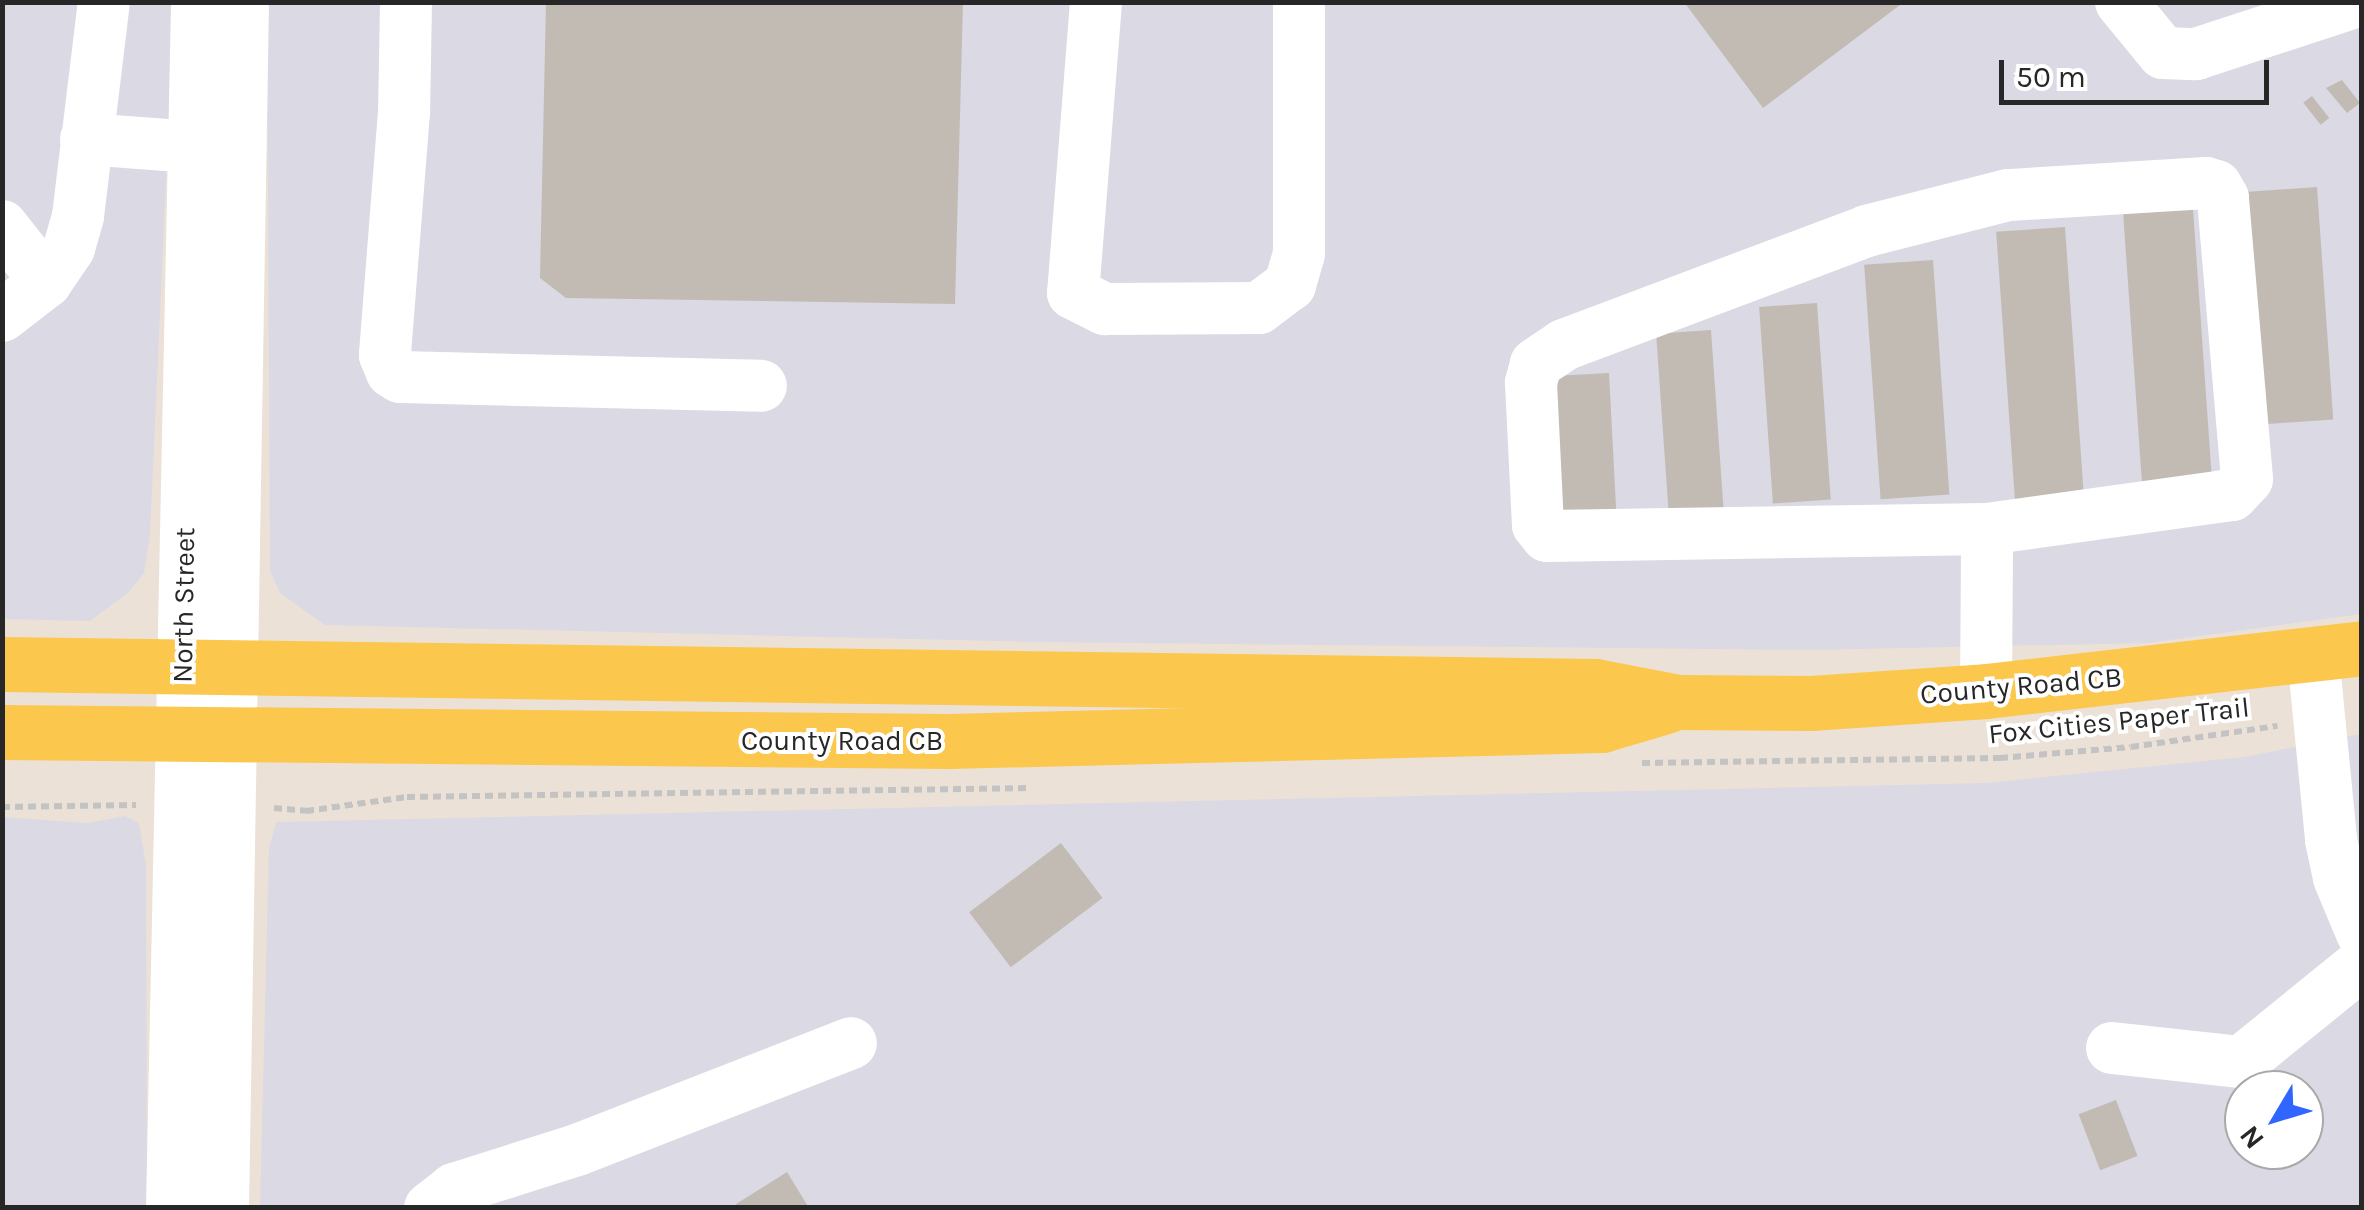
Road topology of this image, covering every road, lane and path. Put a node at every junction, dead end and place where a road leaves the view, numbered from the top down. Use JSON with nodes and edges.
{"nodes":[{"id":1,"x":104,"y":2,"type":"edge"},
{"id":2,"x":197,"y":2,"type":"edge"},
{"id":3,"x":243,"y":2,"type":"edge"},
{"id":4,"x":406,"y":2,"type":"edge"},
{"id":5,"x":1096,"y":2,"type":"edge"},
{"id":6,"x":1299,"y":2,"type":"edge"},
{"id":7,"x":2121,"y":2,"type":"edge"},
{"id":8,"x":2355,"y":2,"type":"edge"},
{"id":9,"x":86,"y":139,"type":"junction"},
{"id":10,"x":193,"y":147,"type":"junction"},
{"id":11,"x":2,"y":226,"type":"edge"},
{"id":12,"x":46,"y":282,"type":"junction"},
{"id":13,"x":2,"y":316,"type":"edge"},
{"id":14,"x":760,"y":386,"type":"dead end"},
{"id":15,"x":1987,"y":528,"type":"junction"},
{"id":16,"x":2337,"y":651,"type":"edge"},
{"id":17,"x":2,"y":664,"type":"edge"},
{"id":18,"x":207,"y":666,"type":"junction"},
{"id":19,"x":1986,"y":691,"type":"junction"},
{"id":20,"x":1678,"y":702,"type":"junction"},
{"id":21,"x":2318,"y":719,"type":"junction"},
{"id":22,"x":2,"y":732,"type":"edge"},
{"id":23,"x":206,"y":735,"type":"junction"},
{"id":24,"x":1881,"y":760,"type":"dead end"},
{"id":25,"x":2362,"y":933,"type":"edge"},
{"id":26,"x":2362,"y":964,"type":"edge"},
{"id":27,"x":851,"y":1043,"type":"dead end"},
{"id":28,"x":2112,"y":1048,"type":"dead end"},
{"id":29,"x":2255,"y":1070,"type":"edge"},
{"id":30,"x":2224,"y":1071,"type":"edge"},
{"id":31,"x":172,"y":1208,"type":"edge"},
{"id":32,"x":223,"y":1208,"type":"edge"},
{"id":33,"x":430,"y":1208,"type":"edge"}],
"edges":[{"from":1,"to":9,"type":"street"},
{"from":2,"to":10,"type":"street","name":"North Street"},
{"from":3,"to":18,"type":"street","name":"North Street"},
{"from":4,"to":14,"type":"street"},
{"from":5,"to":6,"type":"street"},
{"from":7,"to":8,"type":"street"},
{"from":9,"to":10,"type":"street"},
{"from":9,"to":12,"type":"street"},
{"from":10,"to":18,"type":"street","name":"North Street"},
{"from":11,"to":12,"type":"street"},
{"from":12,"to":13,"type":"street"},
{"from":15,"to":15,"type":"street"},
{"from":15,"to":19,"type":"street"},
{"from":16,"to":19,"type":"main road","name":"County Road CB"},
{"from":16,"to":21,"type":"street"},
{"from":17,"to":18,"type":"main road","name":"County Road CB"},
{"from":18,"to":20,"type":"main road","name":"County Road CB"},
{"from":18,"to":23,"type":"street","name":"North Street"},
{"from":19,"to":20,"type":"main road","name":"County Road CB"},
{"from":20,"to":23,"type":"main road","name":"County Road CB"},
{"from":21,"to":24,"type":"path","name":"Fox Cities Paper Trail"},
{"from":21,"to":25,"type":"street"},
{"from":22,"to":23,"type":"main road","name":"County Road CB"},
{"from":23,"to":31,"type":"street","name":"North Street"},
{"from":23,"to":32,"type":"street","name":"North Street"},
{"from":26,"to":29,"type":"street"},
{"from":27,"to":33,"type":"street"},
{"from":28,"to":30,"type":"street"}]}
